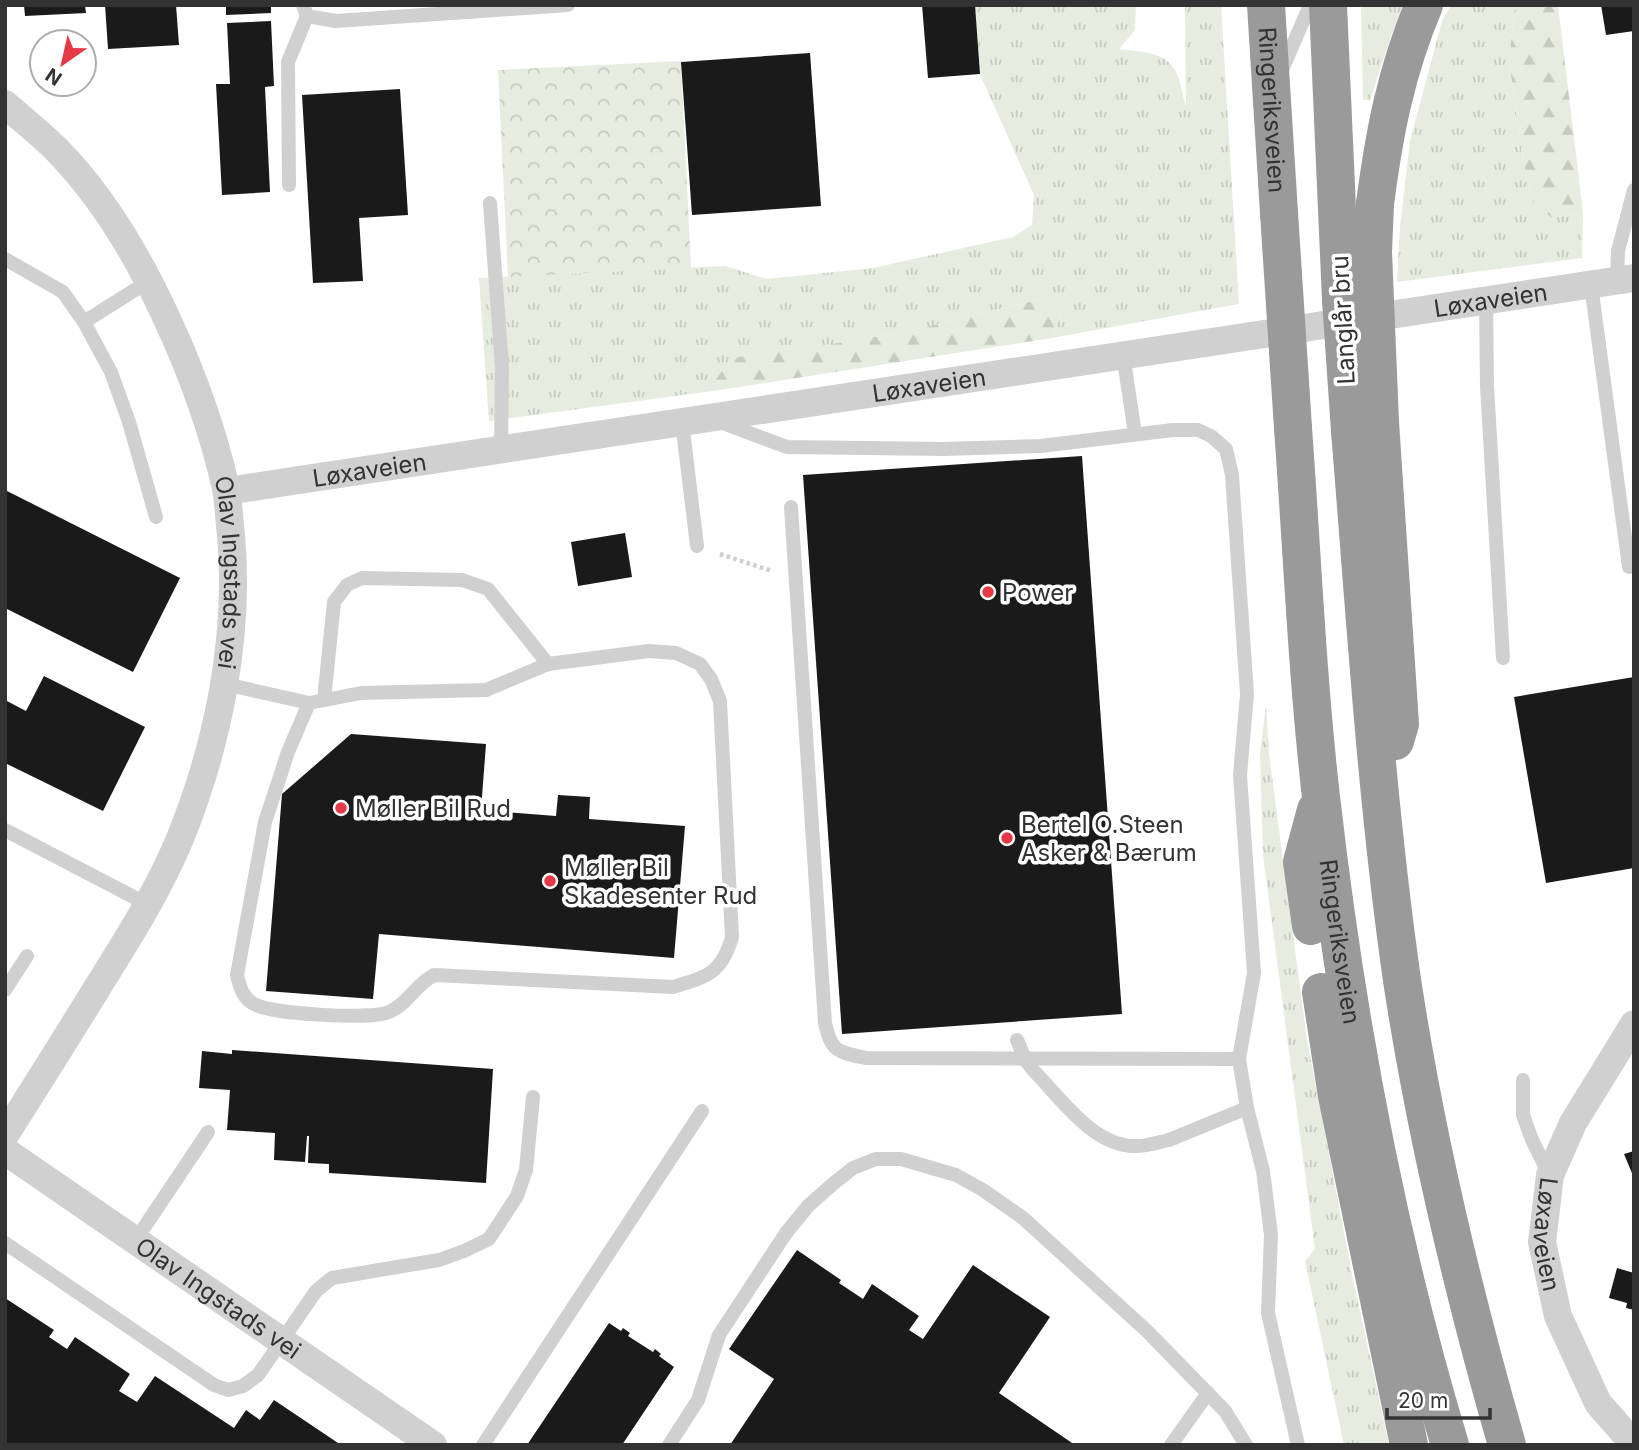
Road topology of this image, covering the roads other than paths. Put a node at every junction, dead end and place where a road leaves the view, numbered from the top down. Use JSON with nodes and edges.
{"nodes":[{"id":1,"x":568,"y":5,"type":"edge"},
{"id":2,"x":1266,"y":5,"type":"edge"},
{"id":3,"x":1310,"y":5,"type":"edge"},
{"id":4,"x":1328,"y":5,"type":"edge"},
{"id":5,"x":1424,"y":5,"type":"edge"},
{"id":6,"x":305,"y":10,"type":"edge"},
{"id":7,"x":1272,"y":94,"type":"junction"},
{"id":8,"x":5,"y":103,"type":"edge"},
{"id":9,"x":289,"y":185,"type":"dead end"},
{"id":10,"x":1634,"y":190,"type":"edge"},
{"id":11,"x":490,"y":203,"type":"dead end"},
{"id":12,"x":5,"y":259,"type":"edge"},
{"id":13,"x":149,"y":281,"type":"junction"},
{"id":14,"x":1614,"y":281,"type":"edge"},
{"id":15,"x":1486,"y":300,"type":"junction"},
{"id":16,"x":84,"y":322,"type":"junction"},
{"id":17,"x":1123,"y":354,"type":"junction"},
{"id":18,"x":695,"y":420,"type":"junction"},
{"id":19,"x":1365,"y":426,"type":"junction"},
{"id":20,"x":1135,"y":434,"type":"junction"},
{"id":21,"x":501,"y":449,"type":"junction"},
{"id":22,"x":227,"y":491,"type":"junction"},
{"id":23,"x":791,"y":507,"type":"dead end"},
{"id":24,"x":156,"y":517,"type":"dead end"},
{"id":25,"x":697,"y":546,"type":"road end"},
{"id":26,"x":1629,"y":567,"type":"dead end"},
{"id":27,"x":1503,"y":658,"type":"dead end"},
{"id":28,"x":548,"y":664,"type":"junction"},
{"id":29,"x":225,"y":684,"type":"junction"},
{"id":30,"x":316,"y":701,"type":"junction"},
{"id":31,"x":1320,"y":794,"type":"junction"},
{"id":32,"x":5,"y":830,"type":"edge"},
{"id":33,"x":149,"y":905,"type":"junction"},
{"id":34,"x":27,"y":956,"type":"dead end"},
{"id":35,"x":5,"y":990,"type":"edge"},
{"id":36,"x":1634,"y":1024,"type":"edge"},
{"id":37,"x":1017,"y":1040,"type":"dead end"},
{"id":38,"x":1238,"y":1059,"type":"junction"},
{"id":39,"x":1523,"y":1080,"type":"dead end"},
{"id":40,"x":533,"y":1097,"type":"dead end"},
{"id":41,"x":1247,"y":1108,"type":"junction"},
{"id":42,"x":702,"y":1111,"type":"dead end"},
{"id":43,"x":208,"y":1132,"type":"dead end"},
{"id":44,"x":5,"y":1135,"type":"edge"},
{"id":45,"x":5,"y":1151,"type":"edge"},
{"id":46,"x":1550,"y":1175,"type":"junction"},
{"id":47,"x":135,"y":1241,"type":"junction"},
{"id":48,"x":5,"y":1243,"type":"edge"},
{"id":49,"x":283,"y":1341,"type":"junction"},
{"id":50,"x":1208,"y":1393,"type":"junction"},
{"id":51,"x":1634,"y":1444,"type":"edge"},
{"id":52,"x":433,"y":1445,"type":"edge"},
{"id":53,"x":483,"y":1445,"type":"edge"},
{"id":54,"x":669,"y":1445,"type":"edge"},
{"id":55,"x":1171,"y":1445,"type":"edge"},
{"id":56,"x":1245,"y":1445,"type":"edge"},
{"id":57,"x":1298,"y":1445,"type":"edge"},
{"id":58,"x":1409,"y":1445,"type":"edge"},
{"id":59,"x":1450,"y":1445,"type":"edge"},
{"id":60,"x":1507,"y":1445,"type":"edge"}],
"edges":[{"from":1,"to":6,"type":"lane"},
{"from":2,"to":7,"type":"highway","name":"Ringeriksveien"},
{"from":3,"to":7,"type":"lane"},
{"from":4,"to":19,"type":"highway","name":"Langlår bru","bridge":true},
{"from":5,"to":19,"type":"highway","bridge":true},
{"from":6,"to":9,"type":"lane"},
{"from":7,"to":31,"type":"highway","name":"Ringeriksveien","bridge":true},
{"from":8,"to":13,"type":"street","name":"Olav Ingstads vei"},
{"from":10,"to":14,"type":"lane"},
{"from":11,"to":21,"type":"lane"},
{"from":12,"to":16,"type":"lane"},
{"from":13,"to":16,"type":"lane"},
{"from":13,"to":22,"type":"street","name":"Olav Ingstads vei"},
{"from":14,"to":15,"type":"street","name":"Løxaveien"},
{"from":14,"to":26,"type":"lane"},
{"from":15,"to":17,"type":"street","name":"Løxaveien"},
{"from":15,"to":27,"type":"lane"},
{"from":16,"to":24,"type":"lane"},
{"from":17,"to":18,"type":"street","name":"Løxaveien"},
{"from":17,"to":20,"type":"lane"},
{"from":18,"to":20,"type":"lane"},
{"from":18,"to":21,"type":"street","name":"Løxaveien"},
{"from":18,"to":25,"type":"lane"},
{"from":19,"to":60,"type":"highway"},
{"from":20,"to":38,"type":"lane"},
{"from":21,"to":22,"type":"street","name":"Løxaveien"},
{"from":22,"to":29,"type":"street","name":"Olav Ingstads vei"},
{"from":23,"to":38,"type":"lane"},
{"from":28,"to":30,"type":"lane"},
{"from":28,"to":30,"type":"lane"},
{"from":28,"to":30,"type":"lane"},
{"from":29,"to":30,"type":"lane"},
{"from":29,"to":33,"type":"street","name":"Olav Ingstads vei"},
{"from":31,"to":58,"type":"highway"},
{"from":31,"to":59,"type":"highway","name":"Ringeriksveien"},
{"from":32,"to":33,"type":"lane"},
{"from":33,"to":44,"type":"street","name":"Olav Ingstads vei"},
{"from":34,"to":35,"type":"lane"},
{"from":36,"to":46,"type":"street","name":"Løxaveien"},
{"from":37,"to":41,"type":"lane","bridge":true},
{"from":38,"to":41,"type":"lane"},
{"from":39,"to":46,"type":"lane"},
{"from":40,"to":49,"type":"lane"},
{"from":41,"to":57,"type":"lane"},
{"from":42,"to":53,"type":"lane"},
{"from":43,"to":47,"type":"lane"},
{"from":45,"to":47,"type":"street","name":"Olav Ingstads vei"},
{"from":46,"to":51,"type":"street","name":"Løxaveien"},
{"from":47,"to":49,"type":"street","name":"Olav Ingstads vei"},
{"from":48,"to":49,"type":"lane"},
{"from":49,"to":52,"type":"street","name":"Olav Ingstads vei"},
{"from":50,"to":54,"type":"lane"},
{"from":50,"to":55,"type":"lane"},
{"from":50,"to":56,"type":"lane"}]}
